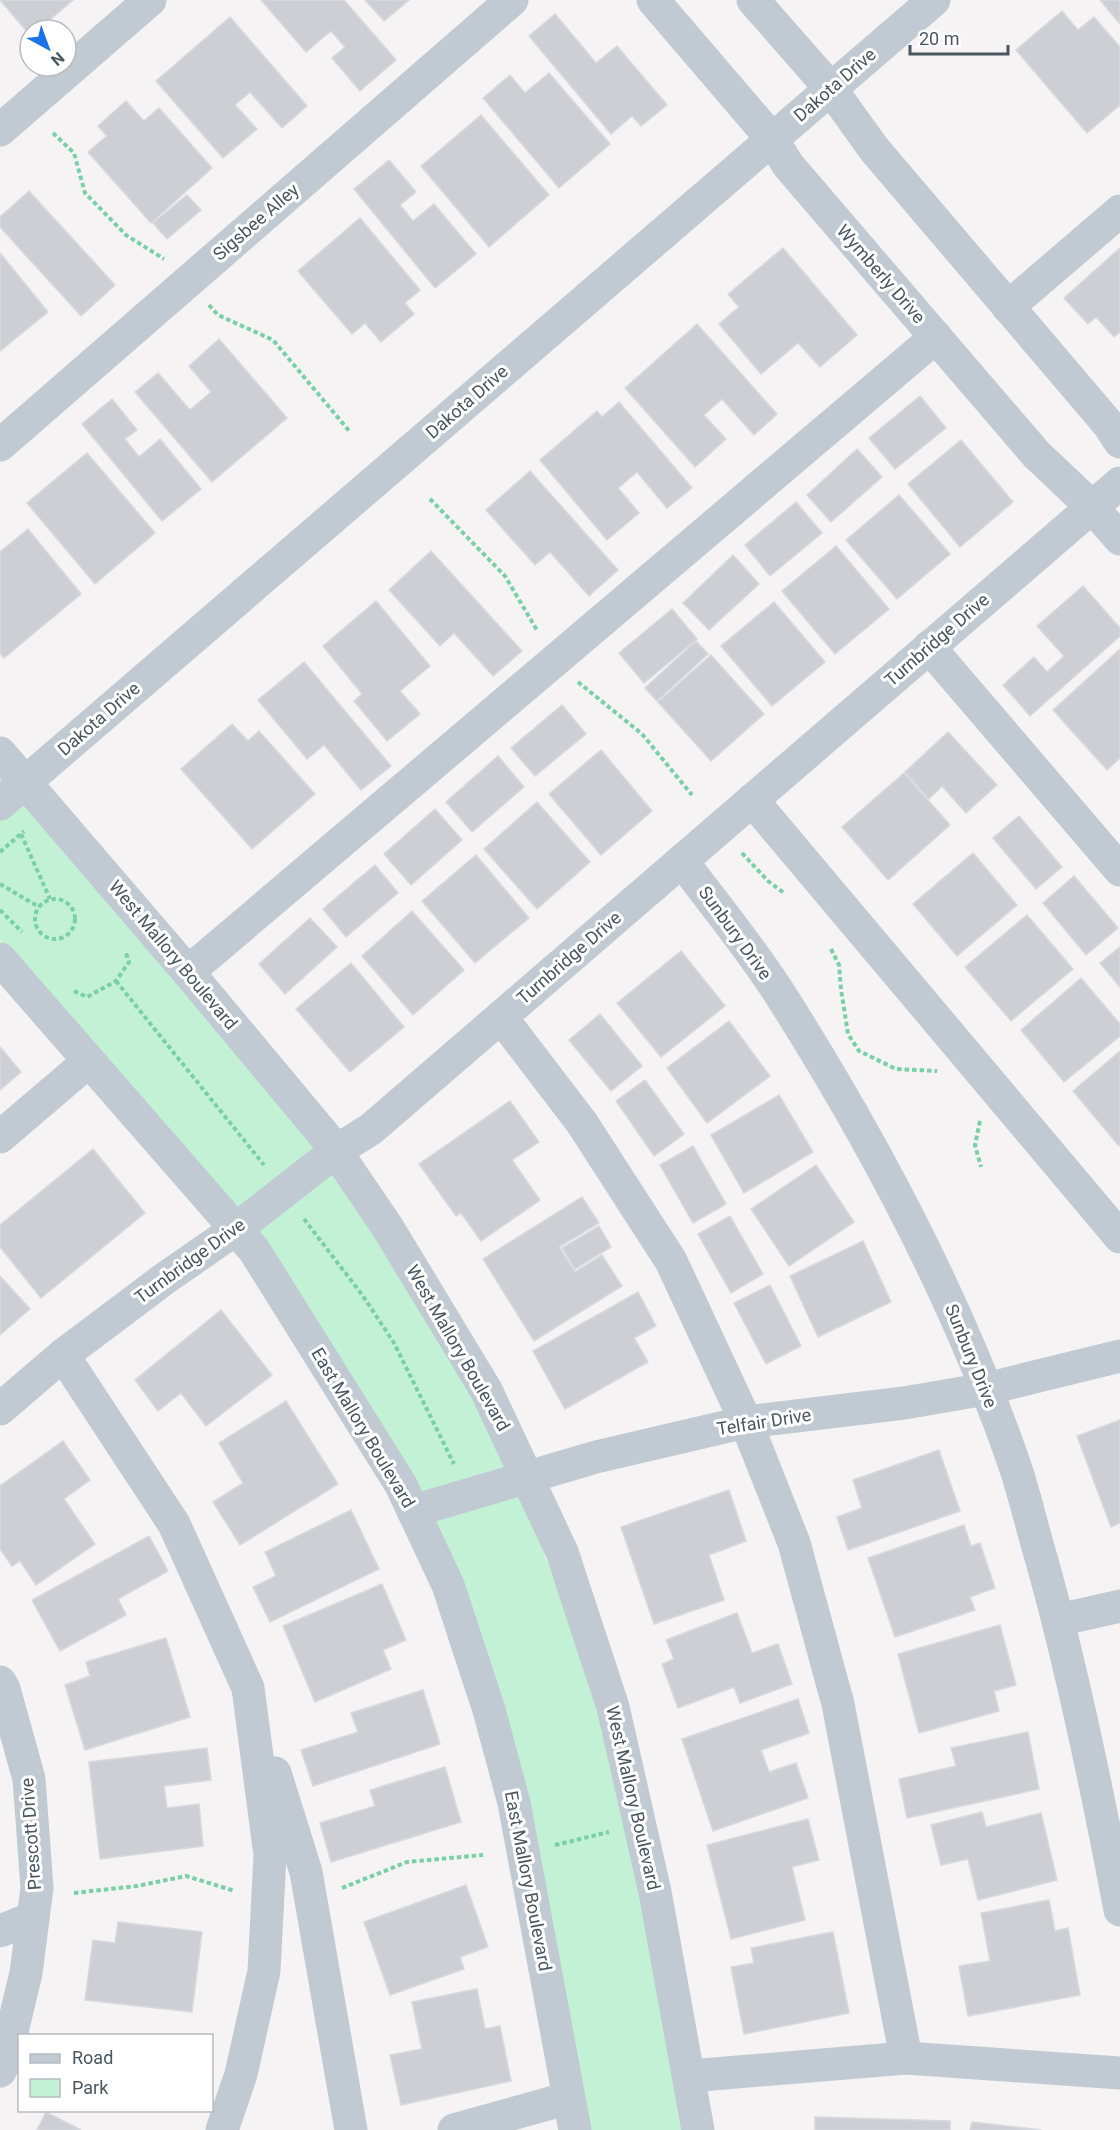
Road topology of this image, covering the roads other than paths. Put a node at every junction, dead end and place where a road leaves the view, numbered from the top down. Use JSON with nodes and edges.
{"nodes":[{"id":1,"x":150,"y":0,"type":"edge"},
{"id":2,"x":512,"y":0,"type":"edge"},
{"id":3,"x":653,"y":0,"type":"edge"},
{"id":4,"x":753,"y":0,"type":"edge"},
{"id":5,"x":934,"y":0,"type":"edge"},
{"id":6,"x":831,"y":89,"type":"junction"},
{"id":7,"x":6,"y":114,"type":"edge"},
{"id":8,"x":772,"y":139,"type":"junction"},
{"id":9,"x":1120,"y":211,"type":"edge"},
{"id":10,"x":1008,"y":307,"type":"junction"},
{"id":11,"x":936,"y":337,"type":"junction"},
{"id":12,"x":1120,"y":442,"type":"edge"},
{"id":13,"x":0,"y":445,"type":"edge"},
{"id":14,"x":1120,"y":483,"type":"edge"},
{"id":15,"x":1092,"y":507,"type":"junction"},
{"id":16,"x":1120,"y":539,"type":"edge"},
{"id":17,"x":929,"y":647,"type":"junction"},
{"id":18,"x":0,"y":753,"type":"edge"},
{"id":19,"x":25,"y":782,"type":"junction"},
{"id":20,"x":752,"y":800,"type":"junction"},
{"id":21,"x":0,"y":804,"type":"edge"},
{"id":22,"x":682,"y":861,"type":"junction"},
{"id":23,"x":1120,"y":870,"type":"edge"},
{"id":24,"x":0,"y":959,"type":"edge"},
{"id":25,"x":188,"y":972,"type":"junction"},
{"id":26,"x":501,"y":1017,"type":"junction"},
{"id":27,"x":89,"y":1061,"type":"junction"},
{"id":28,"x":0,"y":1137,"type":"edge"},
{"id":29,"x":336,"y":1151,"type":"junction"},
{"id":30,"x":236,"y":1229,"type":"junction"},
{"id":31,"x":1120,"y":1237,"type":"edge"},
{"id":32,"x":63,"y":1355,"type":"junction"},
{"id":33,"x":1120,"y":1356,"type":"edge"},
{"id":34,"x":986,"y":1389,"type":"junction"},
{"id":35,"x":0,"y":1408,"type":"edge"},
{"id":36,"x":746,"y":1422,"type":"junction"},
{"id":37,"x":528,"y":1476,"type":"junction"},
{"id":38,"x":413,"y":1511,"type":"junction"},
{"id":39,"x":1120,"y":1606,"type":"edge"},
{"id":40,"x":1058,"y":1620,"type":"junction"},
{"id":41,"x":0,"y":1682,"type":"edge"},
{"id":42,"x":248,"y":1688,"type":"junction"},
{"id":43,"x":1114,"y":1838,"type":"edge"},
{"id":44,"x":1120,"y":1910,"type":"edge"},
{"id":45,"x":33,"y":1917,"type":"junction"},
{"id":46,"x":0,"y":1931,"type":"edge"},
{"id":47,"x":906,"y":2058,"type":"junction"},
{"id":48,"x":0,"y":2072,"type":"edge"},
{"id":49,"x":1120,"y":2073,"type":"edge"},
{"id":50,"x":688,"y":2076,"type":"junction"},
{"id":51,"x":569,"y":2098,"type":"junction"},
{"id":52,"x":222,"y":2130,"type":"edge"},
{"id":53,"x":351,"y":2130,"type":"edge"},
{"id":54,"x":454,"y":2130,"type":"edge"},
{"id":55,"x":575,"y":2130,"type":"edge"},
{"id":56,"x":698,"y":2130,"type":"edge"}],
"edges":[{"from":1,"to":7,"type":"street"},
{"from":2,"to":13,"type":"street","name":"Sigsbee Alley"},
{"from":3,"to":8,"type":"street","name":"Wymberly Drive"},
{"from":4,"to":6,"type":"street"},
{"from":5,"to":6,"type":"street","name":"Dakota Drive"},
{"from":6,"to":8,"type":"street","name":"Dakota Drive"},
{"from":6,"to":10,"type":"street"},
{"from":8,"to":11,"type":"street","name":"Wymberly Drive"},
{"from":8,"to":19,"type":"street","name":"Dakota Drive"},
{"from":9,"to":10,"type":"street"},
{"from":10,"to":12,"type":"street"},
{"from":11,"to":15,"type":"street","name":"Wymberly Drive"},
{"from":11,"to":25,"type":"street"},
{"from":14,"to":15,"type":"street","name":"Turnbridge Drive"},
{"from":15,"to":16,"type":"street","name":"Wymberly Drive"},
{"from":15,"to":17,"type":"street","name":"Turnbridge Drive"},
{"from":17,"to":20,"type":"street","name":"Turnbridge Drive"},
{"from":17,"to":23,"type":"street"},
{"from":18,"to":19,"type":"street","name":"West Mallory Boulevard"},
{"from":19,"to":21,"type":"street","name":"Dakota Drive"},
{"from":19,"to":25,"type":"street","name":"West Mallory Boulevard"},
{"from":20,"to":22,"type":"street","name":"Turnbridge Drive"},
{"from":20,"to":31,"type":"street"},
{"from":22,"to":26,"type":"street","name":"Turnbridge Drive"},
{"from":22,"to":34,"type":"street","name":"Sunbury Drive"},
{"from":24,"to":27,"type":"street","name":"East Mallory Boulevard"},
{"from":25,"to":29,"type":"street","name":"West Mallory Boulevard"},
{"from":26,"to":29,"type":"street","name":"Turnbridge Drive"},
{"from":26,"to":36,"type":"street"},
{"from":27,"to":28,"type":"street"},
{"from":27,"to":30,"type":"street","name":"East Mallory Boulevard"},
{"from":29,"to":30,"type":"street","name":"Turnbridge Drive"},
{"from":29,"to":37,"type":"street","name":"West Mallory Boulevard"},
{"from":30,"to":32,"type":"street","name":"Turnbridge Drive"},
{"from":30,"to":38,"type":"street","name":"East Mallory Boulevard"},
{"from":32,"to":35,"type":"street","name":"Turnbridge Drive"},
{"from":32,"to":42,"type":"street"},
{"from":33,"to":34,"type":"street","name":"Telfair Drive"},
{"from":34,"to":36,"type":"street","name":"Telfair Drive"},
{"from":34,"to":40,"type":"street","name":"Sunbury Drive"},
{"from":36,"to":37,"type":"street","name":"Telfair Drive"},
{"from":36,"to":47,"type":"street"},
{"from":37,"to":38,"type":"street","name":"Telfair Drive"},
{"from":37,"to":50,"type":"street","name":"West Mallory Boulevard"},
{"from":38,"to":51,"type":"street","name":"East Mallory Boulevard"},
{"from":39,"to":40,"type":"street"},
{"from":40,"to":43,"type":"street","name":"Sunbury Drive"},
{"from":41,"to":45,"type":"street","name":"Prescott Drive"},
{"from":42,"to":52,"type":"street"},
{"from":42,"to":53,"type":"street"},
{"from":43,"to":44,"type":"street","name":"Sunbury Drive"},
{"from":45,"to":46,"type":"street"},
{"from":45,"to":48,"type":"street","name":"Prescott Drive"},
{"from":47,"to":49,"type":"street"},
{"from":47,"to":50,"type":"street"},
{"from":50,"to":56,"type":"street","name":"West Mallory Boulevard"},
{"from":51,"to":54,"type":"street"},
{"from":51,"to":55,"type":"street","name":"East Mallory Boulevard"}]}
